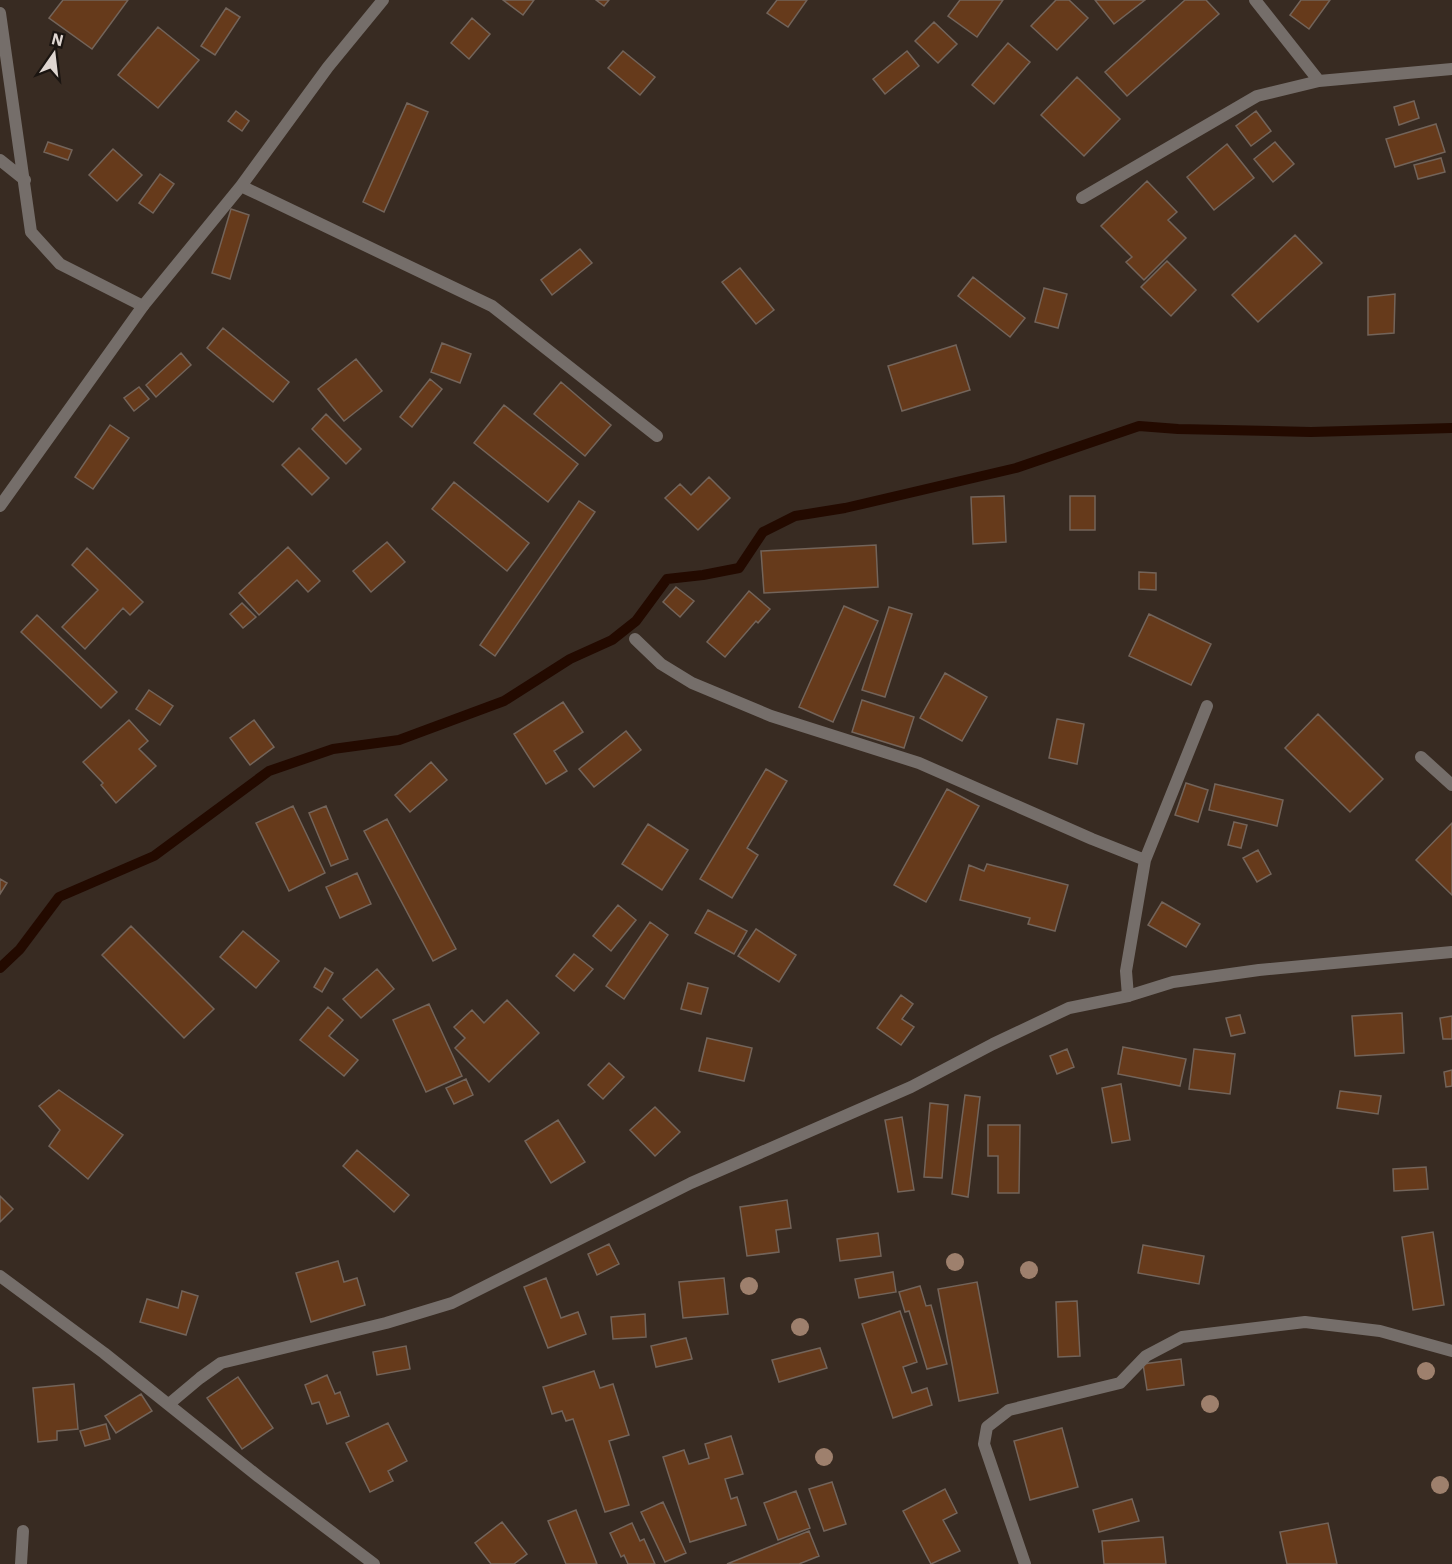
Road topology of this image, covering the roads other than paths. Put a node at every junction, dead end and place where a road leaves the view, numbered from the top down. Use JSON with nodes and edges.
{"nodes":[{"id":1,"x":383,"y":0,"type":"edge"},
{"id":2,"x":1255,"y":0,"type":"edge"},
{"id":3,"x":0,"y":13,"type":"edge"},
{"id":4,"x":1452,"y":69,"type":"edge"},
{"id":5,"x":1319,"y":81,"type":"junction"},
{"id":6,"x":0,"y":160,"type":"edge"},
{"id":7,"x":25,"y":180,"type":"junction"},
{"id":8,"x":241,"y":186,"type":"junction"},
{"id":9,"x":1082,"y":198,"type":"dead end"},
{"id":10,"x":143,"y":306,"type":"junction"},
{"id":11,"x":657,"y":436,"type":"dead end"},
{"id":12,"x":0,"y":506,"type":"edge"},
{"id":13,"x":635,"y":639,"type":"dead end"},
{"id":14,"x":1208,"y":706,"type":"dead end"},
{"id":15,"x":1421,"y":757,"type":"dead end"},
{"id":16,"x":1452,"y":785,"type":"edge"},
{"id":17,"x":1145,"y":860,"type":"junction"},
{"id":18,"x":1452,"y":952,"type":"edge"},
{"id":19,"x":1128,"y":996,"type":"junction"},
{"id":20,"x":0,"y":1276,"type":"edge"},
{"id":21,"x":1452,"y":1351,"type":"edge"},
{"id":22,"x":169,"y":1404,"type":"junction"},
{"id":23,"x":23,"y":1531,"type":"dead end"},
{"id":24,"x":21,"y":1564,"type":"edge"},
{"id":25,"x":374,"y":1564,"type":"edge"},
{"id":26,"x":1025,"y":1564,"type":"edge"}],
"edges":[{"from":1,"to":8,"type":"street"},
{"from":2,"to":5,"type":"street"},
{"from":3,"to":7,"type":"street"},
{"from":4,"to":5,"type":"street"},
{"from":5,"to":9,"type":"street"},
{"from":6,"to":7,"type":"street"},
{"from":7,"to":10,"type":"street"},
{"from":8,"to":10,"type":"street"},
{"from":8,"to":11,"type":"street"},
{"from":10,"to":12,"type":"street"},
{"from":13,"to":17,"type":"street"},
{"from":14,"to":17,"type":"street"},
{"from":15,"to":16,"type":"street"},
{"from":17,"to":19,"type":"street"},
{"from":18,"to":19,"type":"street"},
{"from":19,"to":22,"type":"street"},
{"from":20,"to":22,"type":"street"},
{"from":21,"to":26,"type":"street"},
{"from":22,"to":25,"type":"street"},
{"from":23,"to":24,"type":"street"}]}
